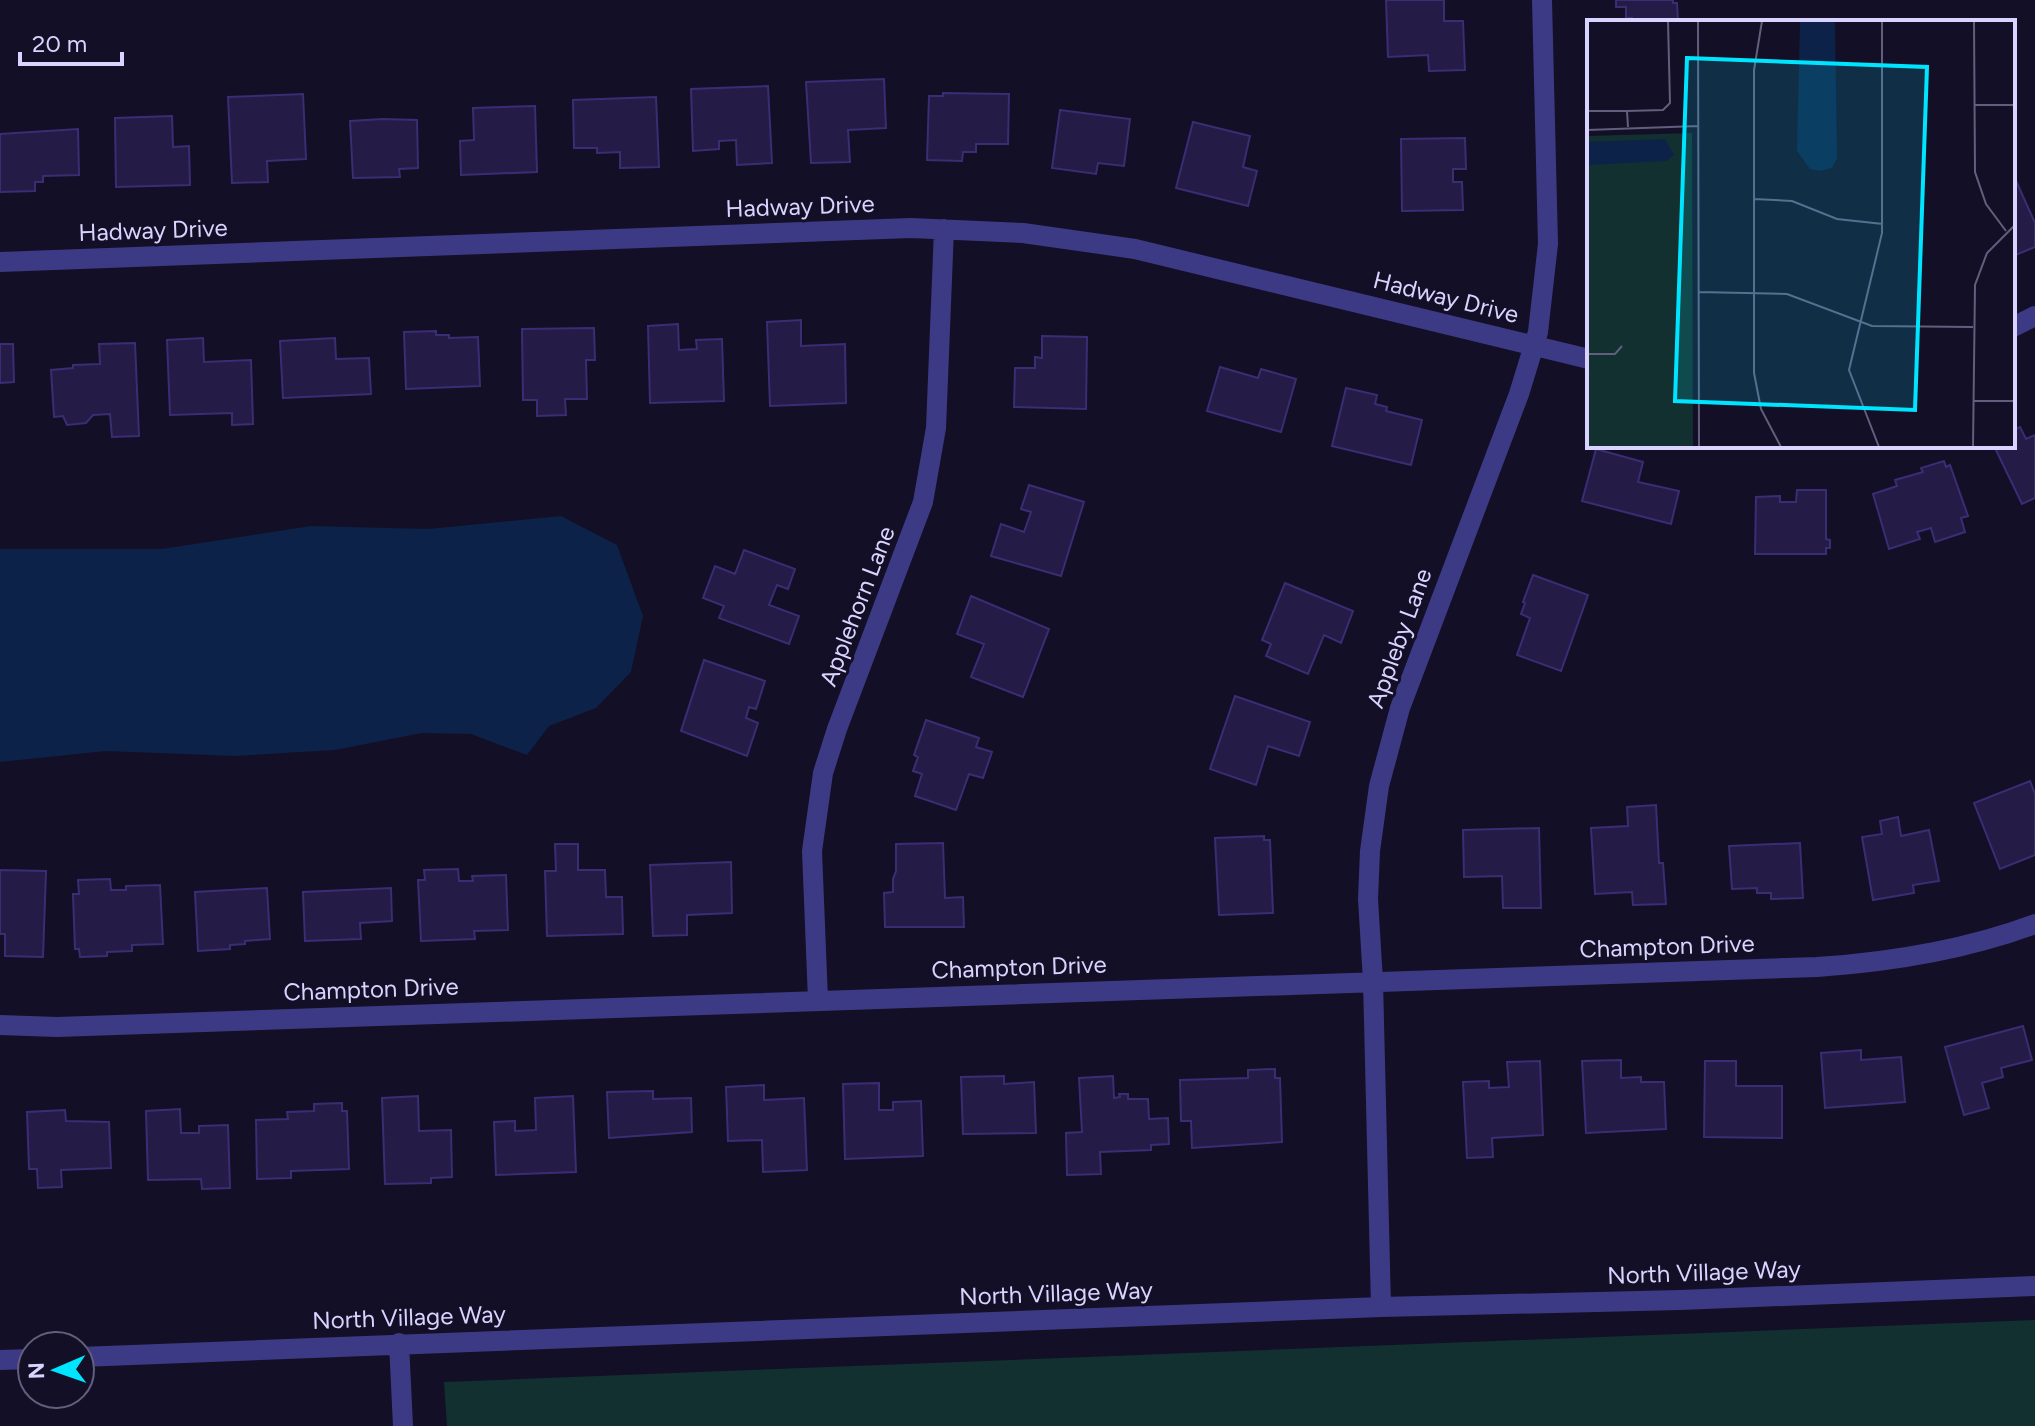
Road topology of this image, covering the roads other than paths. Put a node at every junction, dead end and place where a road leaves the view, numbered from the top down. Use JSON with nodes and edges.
{"nodes":[{"id":1,"x":1542,"y":0,"type":"edge"},
{"id":2,"x":944,"y":229,"type":"junction"},
{"id":3,"x":0,"y":262,"type":"edge"},
{"id":4,"x":2035,"y":316,"type":"edge"},
{"id":5,"x":2015,"y":326,"type":"edge"},
{"id":6,"x":1533,"y":345,"type":"junction"},
{"id":7,"x":1587,"y":358,"type":"edge"},
{"id":8,"x":2035,"y":924,"type":"edge"},
{"id":9,"x":1373,"y":981,"type":"junction"},
{"id":10,"x":818,"y":1000,"type":"junction"},
{"id":11,"x":0,"y":1025,"type":"edge"},
{"id":12,"x":2035,"y":1286,"type":"edge"},
{"id":13,"x":1381,"y":1307,"type":"junction"},
{"id":14,"x":399,"y":1343,"type":"junction"},
{"id":15,"x":96,"y":1356,"type":"edge"},
{"id":16,"x":403,"y":1426,"type":"edge"}],
"edges":[{"from":1,"to":6,"type":"street","name":"Appleby Lane"},
{"from":2,"to":3,"type":"street","name":"Hadway Drive"},
{"from":2,"to":6,"type":"street","name":"Hadway Drive"},
{"from":2,"to":10,"type":"street","name":"Applehorn Lane"},
{"from":4,"to":5,"type":"street"},
{"from":6,"to":7,"type":"street","name":"Hadway Drive"},
{"from":6,"to":9,"type":"street","name":"Appleby Lane"},
{"from":8,"to":9,"type":"street","name":"Champton Drive"},
{"from":9,"to":10,"type":"street","name":"Champton Drive"},
{"from":9,"to":13,"type":"street","name":"Appleby Lane"},
{"from":10,"to":11,"type":"street","name":"Champton Drive"},
{"from":12,"to":13,"type":"street","name":"North Village Way"},
{"from":13,"to":14,"type":"street","name":"North Village Way"},
{"from":14,"to":15,"type":"street","name":"North Village Way"},
{"from":14,"to":16,"type":"street"}]}
